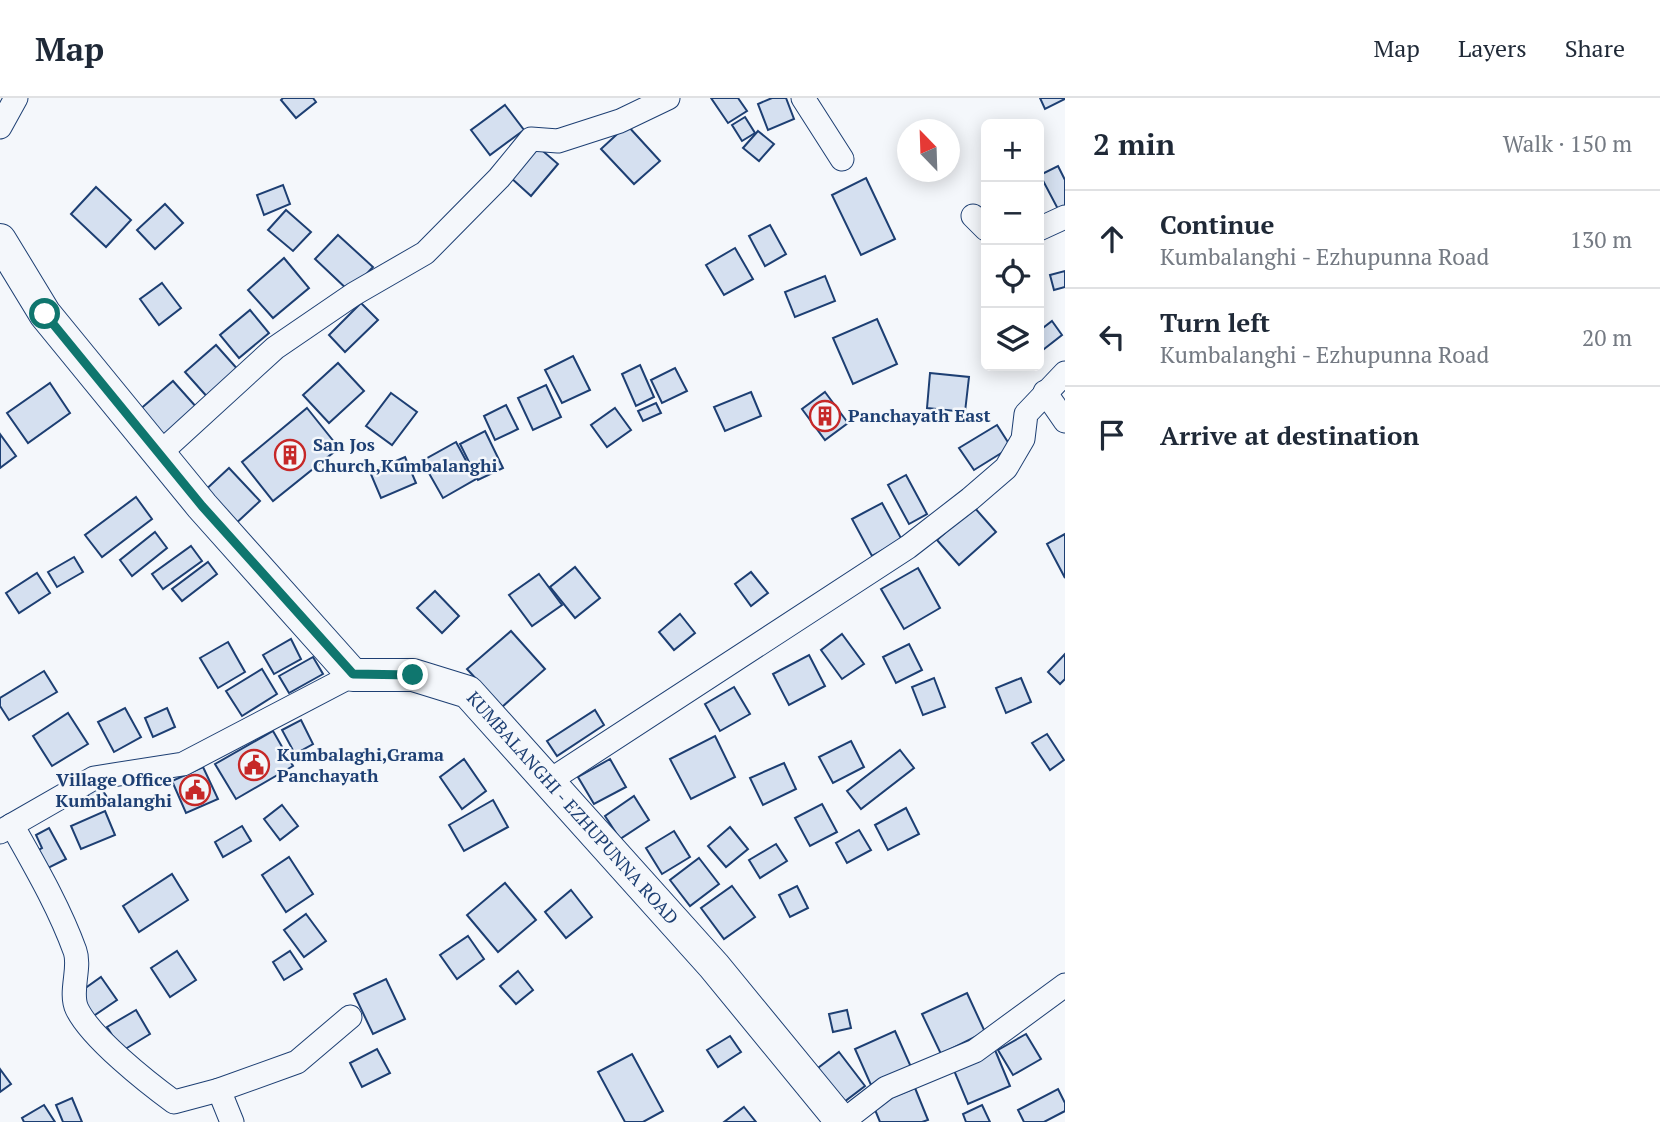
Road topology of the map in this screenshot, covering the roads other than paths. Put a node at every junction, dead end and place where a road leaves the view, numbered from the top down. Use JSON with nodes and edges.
{"nodes":[{"id":1,"x":16,"y":98,"type":"edge"},
{"id":2,"x":668,"y":98,"type":"edge"},
{"id":3,"x":803,"y":98,"type":"edge"},
{"id":4,"x":0,"y":127,"type":"edge"},
{"id":5,"x":842,"y":159,"type":"dead end"},
{"id":6,"x":1065,"y":217,"type":"edge"},
{"id":7,"x":1044,"y":227,"type":"edge"},
{"id":8,"x":0,"y":240,"type":"edge"},
{"id":9,"x":1065,"y":373,"type":"edge"},
{"id":10,"x":1045,"y":392,"type":"junction"},
{"id":11,"x":1065,"y":421,"type":"edge"},
{"id":12,"x":159,"y":454,"type":"junction"},
{"id":13,"x":353,"y":674,"type":"junction"},
{"id":14,"x":549,"y":781,"type":"junction"},
{"id":15,"x":6,"y":829,"type":"edge"},
{"id":16,"x":1065,"y":985,"type":"edge"},
{"id":17,"x":350,"y":1017,"type":"dead end"},
{"id":18,"x":219,"y":1090,"type":"junction"},
{"id":19,"x":232,"y":1122,"type":"edge"},
{"id":20,"x":842,"y":1122,"type":"edge"}],
"edges":[{"from":1,"to":4,"type":"street"},
{"from":2,"to":12,"type":"street"},
{"from":3,"to":5,"type":"street"},
{"from":6,"to":7,"type":"street"},
{"from":8,"to":12,"type":"main road"},
{"from":9,"to":10,"type":"street"},
{"from":10,"to":11,"type":"street"},
{"from":10,"to":14,"type":"street"},
{"from":12,"to":13,"type":"main road"},
{"from":13,"to":14,"type":"main road","name":"KUMBALANGHI - EZHUPUNNA ROAD"},
{"from":13,"to":15,"type":"street"},
{"from":14,"to":20,"type":"main road","name":"KUMBALANGHI - EZHUPUNNA ROAD"},
{"from":15,"to":18,"type":"street"},
{"from":16,"to":20,"type":"street"},
{"from":17,"to":18,"type":"street"},
{"from":18,"to":19,"type":"street"}]}
